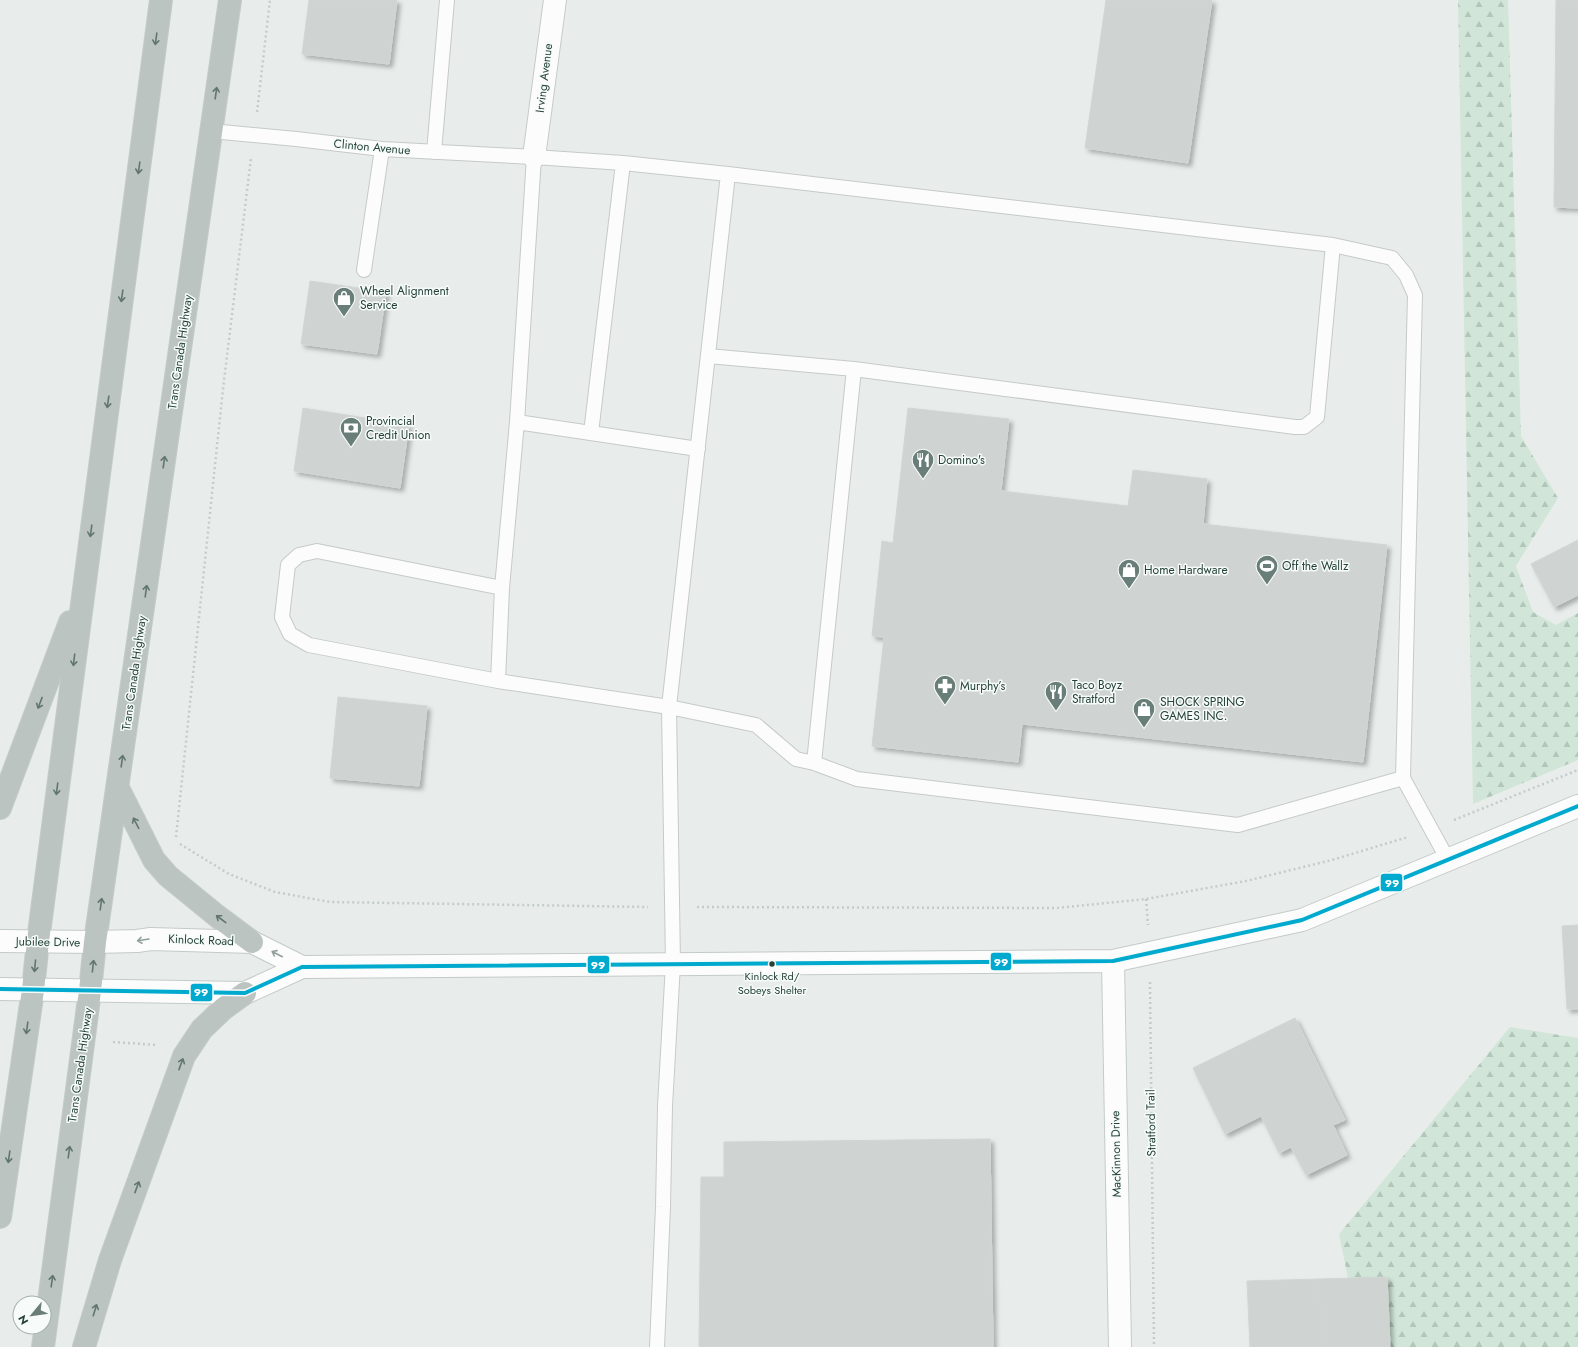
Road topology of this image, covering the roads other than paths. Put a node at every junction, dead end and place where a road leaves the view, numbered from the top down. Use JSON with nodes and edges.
{"nodes":[{"id":1,"x":161,"y":0,"type":"edge"},
{"id":2,"x":230,"y":0,"type":"edge"},
{"id":3,"x":447,"y":0,"type":"edge"},
{"id":4,"x":555,"y":0,"type":"edge"},
{"id":5,"x":211,"y":131,"type":"junction"},
{"id":6,"x":382,"y":149,"type":"junction"},
{"id":7,"x":434,"y":152,"type":"junction"},
{"id":8,"x":534,"y":157,"type":"junction"},
{"id":9,"x":623,"y":163,"type":"junction"},
{"id":10,"x":728,"y":174,"type":"junction"},
{"id":11,"x":1333,"y":245,"type":"junction"},
{"id":12,"x":364,"y":270,"type":"dead end"},
{"id":13,"x":708,"y":356,"type":"junction"},
{"id":14,"x":854,"y":370,"type":"junction"},
{"id":15,"x":517,"y":422,"type":"junction"},
{"id":16,"x":592,"y":433,"type":"junction"},
{"id":17,"x":698,"y":449,"type":"junction"},
{"id":18,"x":83,"y":587,"type":"junction"},
{"id":19,"x":502,"y":588,"type":"junction"},
{"id":20,"x":498,"y":681,"type":"junction"},
{"id":21,"x":669,"y":707,"type":"junction"},
{"id":22,"x":814,"y":763,"type":"junction"},
{"id":23,"x":1403,"y":778,"type":"junction"},
{"id":24,"x":118,"y":788,"type":"junction"},
{"id":25,"x":1578,"y":806,"type":"edge"},
{"id":26,"x":0,"y":808,"type":"edge"},
{"id":27,"x":1448,"y":860,"type":"junction"},
{"id":28,"x":0,"y":941,"type":"edge"},
{"id":29,"x":38,"y":941,"type":"junction"},
{"id":30,"x":95,"y":942,"type":"junction"},
{"id":31,"x":252,"y":942,"type":"junction"},
{"id":32,"x":1113,"y":961,"type":"junction"},
{"id":33,"x":673,"y":964,"type":"junction"},
{"id":34,"x":302,"y":967,"type":"junction"},
{"id":35,"x":0,"y":989,"type":"edge"},
{"id":36,"x":33,"y":990,"type":"junction"},
{"id":37,"x":90,"y":991,"type":"junction"},
{"id":38,"x":245,"y":993,"type":"junction"},
{"id":39,"x":0,"y":1211,"type":"edge"},
{"id":40,"x":43,"y":1347,"type":"edge"},
{"id":41,"x":84,"y":1347,"type":"edge"},
{"id":42,"x":657,"y":1347,"type":"edge"},
{"id":43,"x":1120,"y":1347,"type":"edge"}],
"edges":[{"from":1,"to":18,"type":"highway","one_way":true},
{"from":5,"to":2,"type":"highway","name":"Trans Canada Highway","one_way":true},
{"from":3,"to":7,"type":"lane"},
{"from":4,"to":8,"type":"street","name":"Irving Avenue"},
{"from":5,"to":6,"type":"lane","name":"Clinton Avenue"},
{"from":24,"to":5,"type":"highway","name":"Trans Canada Highway","one_way":true},
{"from":6,"to":7,"type":"lane","name":"Clinton Avenue"},
{"from":6,"to":12,"type":"lane"},
{"from":7,"to":8,"type":"lane","name":"Clinton Avenue"},
{"from":8,"to":9,"type":"lane","name":"Clinton Avenue"},
{"from":8,"to":15,"type":"lane"},
{"from":9,"to":10,"type":"lane","name":"Clinton Avenue"},
{"from":9,"to":16,"type":"lane"},
{"from":10,"to":11,"type":"lane","name":"Clinton Avenue"},
{"from":10,"to":13,"type":"lane"},
{"from":11,"to":14,"type":"lane"},
{"from":11,"to":23,"type":"lane","name":"Clinton Avenue"},
{"from":13,"to":14,"type":"lane"},
{"from":13,"to":17,"type":"lane"},
{"from":14,"to":22,"type":"lane"},
{"from":15,"to":16,"type":"lane"},
{"from":15,"to":19,"type":"lane"},
{"from":16,"to":17,"type":"lane"},
{"from":17,"to":21,"type":"lane"},
{"from":18,"to":26,"type":"highway","one_way":true},
{"from":18,"to":29,"type":"highway","one_way":true},
{"from":19,"to":20,"type":"lane"},
{"from":19,"to":20,"type":"lane"},
{"from":20,"to":21,"type":"lane"},
{"from":21,"to":22,"type":"lane"},
{"from":21,"to":33,"type":"lane"},
{"from":22,"to":23,"type":"lane"},
{"from":23,"to":27,"type":"lane"},
{"from":30,"to":24,"type":"highway","name":"Trans Canada Highway","one_way":true},
{"from":31,"to":24,"type":"highway","one_way":true},
{"from":25,"to":27,"type":"street","name":"Kinlock Road"},
{"from":27,"to":32,"type":"street","name":"Kinlock Road"},
{"from":28,"to":29,"type":"street","name":"Jubilee Drive"},
{"from":29,"to":30,"type":"street","name":"Jubilee Drive"},
{"from":29,"to":36,"type":"highway","one_way":true},
{"from":31,"to":30,"type":"street","name":"Kinlock Road","one_way":true},
{"from":37,"to":30,"type":"highway","name":"Trans Canada Highway","one_way":true},
{"from":34,"to":31,"type":"street","name":"Kinlock Road","one_way":true},
{"from":32,"to":33,"type":"street","name":"Kinlock Road"},
{"from":32,"to":43,"type":"street","name":"MacKinnon Drive"},
{"from":33,"to":34,"type":"street","name":"Kinlock Road"},
{"from":33,"to":42,"type":"lane"},
{"from":34,"to":38,"type":"street","name":"Kinlock Road"},
{"from":35,"to":36,"type":"street"},
{"from":36,"to":37,"type":"street"},
{"from":36,"to":39,"type":"highway","one_way":true},
{"from":37,"to":38,"type":"street","name":"Kinlock Road"},
{"from":40,"to":37,"type":"highway","name":"Trans Canada Highway","one_way":true},
{"from":41,"to":38,"type":"highway","one_way":true}]}
